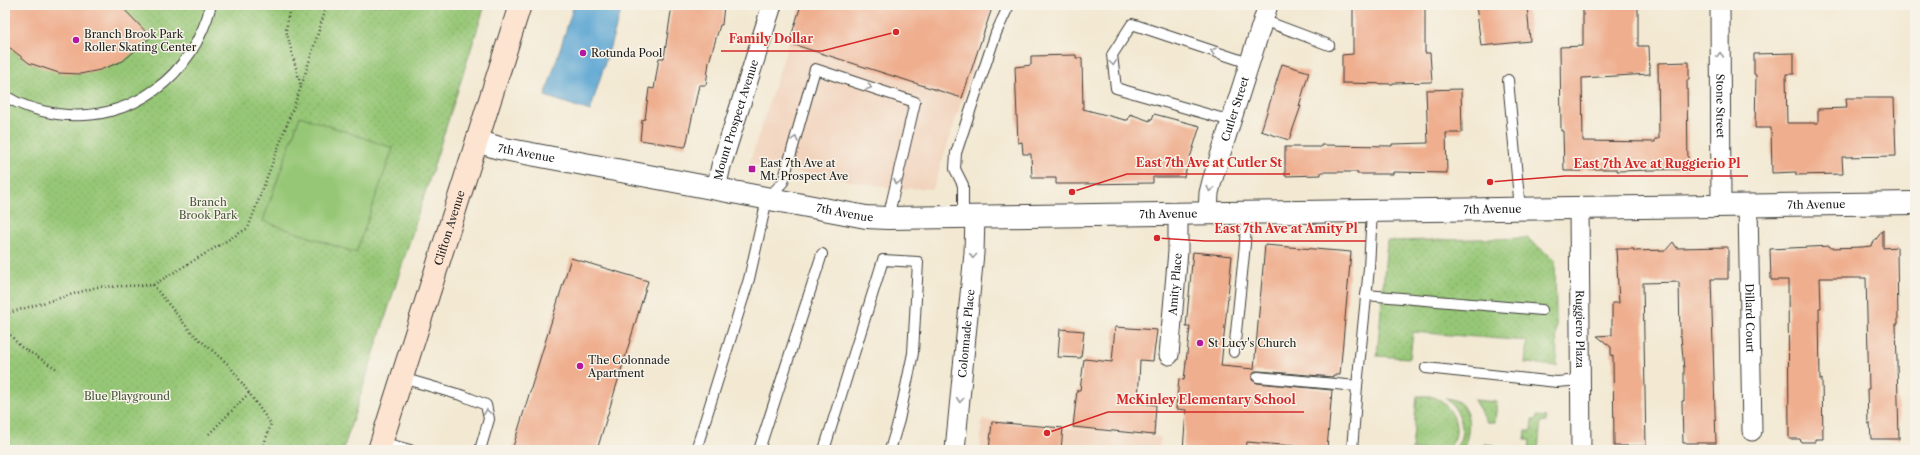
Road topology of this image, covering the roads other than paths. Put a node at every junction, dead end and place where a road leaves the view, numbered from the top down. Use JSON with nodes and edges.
{"nodes":[{"id":1,"x":211,"y":5,"type":"edge"},
{"id":2,"x":520,"y":5,"type":"edge"},
{"id":3,"x":772,"y":5,"type":"edge"},
{"id":4,"x":1009,"y":5,"type":"edge"},
{"id":5,"x":1720,"y":5,"type":"edge"},
{"id":6,"x":1265,"y":13,"type":"edge"},
{"id":7,"x":1329,"y":45,"type":"dead end"},
{"id":8,"x":1250,"y":63,"type":"junction"},
{"id":9,"x":1508,"y":80,"type":"dead end"},
{"id":10,"x":5,"y":96,"type":"edge"},
{"id":11,"x":1231,"y":121,"type":"junction"},
{"id":12,"x":477,"y":142,"type":"junction"},
{"id":13,"x":716,"y":189,"type":"junction"},
{"id":14,"x":767,"y":198,"type":"junction"},
{"id":15,"x":1915,"y":203,"type":"edge"},
{"id":16,"x":1721,"y":206,"type":"junction"},
{"id":17,"x":1748,"y":206,"type":"junction"},
{"id":18,"x":1579,"y":208,"type":"junction"},
{"id":19,"x":1520,"y":209,"type":"junction"},
{"id":20,"x":1372,"y":211,"type":"junction"},
{"id":21,"x":1178,"y":214,"type":"junction"},
{"id":22,"x":1208,"y":214,"type":"junction"},
{"id":23,"x":1246,"y":214,"type":"junction"},
{"id":24,"x":888,"y":218,"type":"junction"},
{"id":25,"x":969,"y":218,"type":"junction"},
{"id":26,"x":822,"y":254,"type":"dead end"},
{"id":27,"x":1366,"y":295,"type":"junction"},
{"id":28,"x":1542,"y":310,"type":"dead end"},
{"id":29,"x":1234,"y":352,"type":"dead end"},
{"id":30,"x":1169,"y":355,"type":"dead end"},
{"id":31,"x":1426,"y":368,"type":"dead end"},
{"id":32,"x":1258,"y":377,"type":"dead end"},
{"id":33,"x":402,"y":378,"type":"junction"},
{"id":34,"x":1580,"y":380,"type":"junction"},
{"id":35,"x":1357,"y":386,"type":"junction"},
{"id":36,"x":1752,"y":431,"type":"dead end"},
{"id":37,"x":380,"y":446,"type":"edge"},
{"id":38,"x":410,"y":450,"type":"edge"},
{"id":39,"x":480,"y":450,"type":"edge"},
{"id":40,"x":696,"y":450,"type":"edge"},
{"id":41,"x":759,"y":450,"type":"edge"},
{"id":42,"x":824,"y":450,"type":"edge"},
{"id":43,"x":890,"y":450,"type":"edge"},
{"id":44,"x":955,"y":450,"type":"edge"},
{"id":45,"x":1352,"y":450,"type":"edge"},
{"id":46,"x":1581,"y":450,"type":"edge"}],
"edges":[{"from":1,"to":10,"type":"lane"},
{"from":2,"to":12,"type":"main road","name":"Clifton Avenue"},
{"from":3,"to":13,"type":"street","name":"Mount Prospect Avenue"},
{"from":4,"to":25,"type":"lane"},
{"from":16,"to":5,"type":"street","name":"Stone Street","one_way":true},
{"from":6,"to":7,"type":"lane"},
{"from":6,"to":8,"type":"street","name":"Cutler Street"},
{"from":8,"to":11,"type":"street","name":"Cutler Street"},
{"from":8,"to":11,"type":"lane","one_way":true},
{"from":9,"to":19,"type":"lane"},
{"from":11,"to":22,"type":"street","name":"Cutler Street","one_way":true},
{"from":12,"to":13,"type":"street","name":"7th Avenue"},
{"from":12,"to":33,"type":"main road","name":"Clifton Avenue"},
{"from":13,"to":14,"type":"street","name":"7th Avenue"},
{"from":14,"to":24,"type":"street","name":"7th Avenue"},
{"from":14,"to":24,"type":"lane","one_way":true},
{"from":14,"to":40,"type":"lane"},
{"from":15,"to":17,"type":"street","name":"7th Avenue"},
{"from":16,"to":17,"type":"street","name":"7th Avenue"},
{"from":16,"to":18,"type":"street","name":"7th Avenue"},
{"from":17,"to":36,"type":"street","name":"Dillard Court"},
{"from":18,"to":19,"type":"street","name":"7th Avenue"},
{"from":18,"to":34,"type":"street","name":"Ruggiero Plaza"},
{"from":19,"to":20,"type":"street","name":"7th Avenue"},
{"from":20,"to":23,"type":"street","name":"7th Avenue"},
{"from":20,"to":27,"type":"lane"},
{"from":21,"to":22,"type":"street","name":"7th Avenue"},
{"from":21,"to":25,"type":"street","name":"7th Avenue"},
{"from":21,"to":30,"type":"street","name":"Amity Place"},
{"from":22,"to":23,"type":"street","name":"7th Avenue"},
{"from":23,"to":29,"type":"lane"},
{"from":24,"to":25,"type":"street","name":"7th Avenue"},
{"from":25,"to":44,"type":"street","name":"Colonnade Place","one_way":true},
{"from":26,"to":41,"type":"lane"},
{"from":27,"to":28,"type":"lane"},
{"from":27,"to":35,"type":"lane"},
{"from":31,"to":34,"type":"lane"},
{"from":32,"to":35,"type":"lane"},
{"from":33,"to":37,"type":"main road","name":"Clifton Avenue"},
{"from":39,"to":33,"type":"lane","one_way":true},
{"from":34,"to":46,"type":"street","name":"Ruggiero Plaza"},
{"from":35,"to":45,"type":"lane"},
{"from":37,"to":38,"type":"lane"},
{"from":42,"to":43,"type":"lane"}]}
